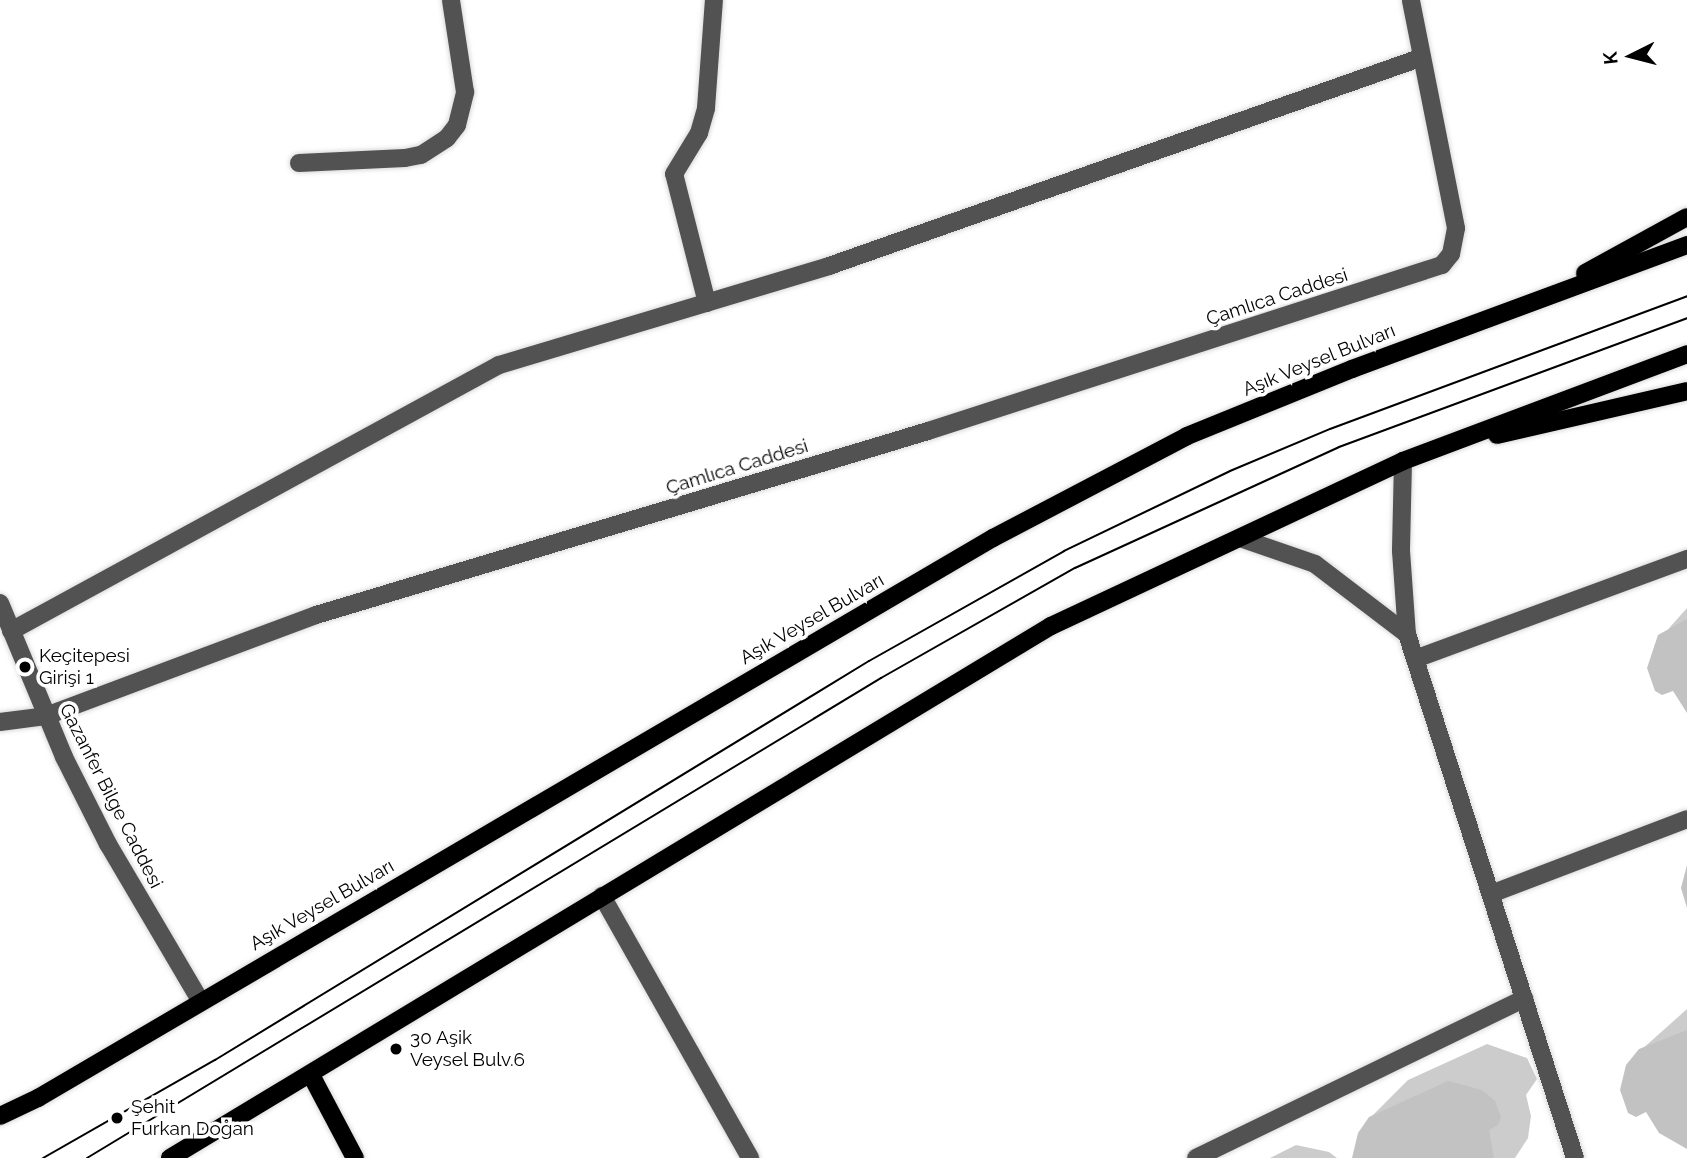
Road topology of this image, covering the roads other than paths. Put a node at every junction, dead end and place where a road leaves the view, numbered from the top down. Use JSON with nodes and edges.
{"nodes":[{"id":1,"x":451,"y":0,"type":"edge"},
{"id":2,"x":714,"y":0,"type":"edge"},
{"id":3,"x":1411,"y":0,"type":"edge"},
{"id":4,"x":1420,"y":58,"type":"junction"},
{"id":5,"x":299,"y":163,"type":"dead end"},
{"id":6,"x":1687,"y":217,"type":"edge"},
{"id":7,"x":1687,"y":245,"type":"edge"},
{"id":8,"x":1536,"y":300,"type":"junction"},
{"id":9,"x":707,"y":303,"type":"junction"},
{"id":10,"x":1687,"y":354,"type":"edge"},
{"id":11,"x":1687,"y":391,"type":"edge"},
{"id":12,"x":1426,"y":452,"type":"junction"},
{"id":13,"x":1403,"y":461,"type":"junction"},
{"id":14,"x":1240,"y":538,"type":"junction"},
{"id":15,"x":1687,"y":559,"type":"edge"},
{"id":16,"x":0,"y":603,"type":"edge"},
{"id":17,"x":11,"y":631,"type":"junction"},
{"id":18,"x":1407,"y":634,"type":"junction"},
{"id":19,"x":1415,"y":659,"type":"junction"},
{"id":20,"x":46,"y":716,"type":"junction"},
{"id":21,"x":0,"y":722,"type":"edge"},
{"id":22,"x":1687,"y":819,"type":"edge"},
{"id":23,"x":1491,"y":894,"type":"junction"},
{"id":24,"x":602,"y":896,"type":"junction"},
{"id":25,"x":1524,"y":999,"type":"junction"},
{"id":26,"x":200,"y":1000,"type":"junction"},
{"id":27,"x":311,"y":1075,"type":"junction"},
{"id":28,"x":38,"y":1098,"type":"junction"},
{"id":29,"x":0,"y":1105,"type":"edge"},
{"id":30,"x":0,"y":1116,"type":"edge"},
{"id":31,"x":170,"y":1158,"type":"edge"},
{"id":32,"x":355,"y":1158,"type":"edge"},
{"id":33,"x":750,"y":1158,"type":"edge"},
{"id":34,"x":1196,"y":1158,"type":"edge"},
{"id":35,"x":1575,"y":1158,"type":"edge"}],
"edges":[{"from":1,"to":5,"type":"street"},
{"from":2,"to":9,"type":"street"},
{"from":3,"to":4,"type":"street"},
{"from":4,"to":9,"type":"street"},
{"from":4,"to":20,"type":"street","name":"Çamlıca Caddesi"},
{"from":6,"to":8,"type":"main road"},
{"from":7,"to":8,"type":"main road","name":"Aşık Veysel Bulvarı"},
{"from":8,"to":26,"type":"main road","name":"Aşık Veysel Bulvarı"},
{"from":9,"to":17,"type":"street"},
{"from":10,"to":12,"type":"main road"},
{"from":11,"to":12,"type":"main road"},
{"from":12,"to":13,"type":"main road"},
{"from":13,"to":14,"type":"main road"},
{"from":13,"to":18,"type":"street"},
{"from":14,"to":18,"type":"street"},
{"from":14,"to":24,"type":"main road"},
{"from":15,"to":19,"type":"street"},
{"from":16,"to":17,"type":"street","name":"Gazanfer Bilge Caddesi"},
{"from":17,"to":20,"type":"street","name":"Gazanfer Bilge Caddesi"},
{"from":18,"to":19,"type":"street"},
{"from":19,"to":23,"type":"street"},
{"from":20,"to":21,"type":"street","name":"Çamlıca Caddesi"},
{"from":20,"to":26,"type":"street","name":"Gazanfer Bilge Caddesi"},
{"from":22,"to":23,"type":"street"},
{"from":23,"to":25,"type":"street"},
{"from":24,"to":27,"type":"main road"},
{"from":24,"to":33,"type":"street"},
{"from":25,"to":34,"type":"street"},
{"from":25,"to":35,"type":"street"},
{"from":26,"to":28,"type":"main road","name":"Aşık Veysel Bulvarı"},
{"from":27,"to":31,"type":"main road"},
{"from":27,"to":32,"type":"main road"},
{"from":28,"to":29,"type":"main road"},
{"from":28,"to":30,"type":"main road","name":"Aşık Veysel Bulvarı"}]}
